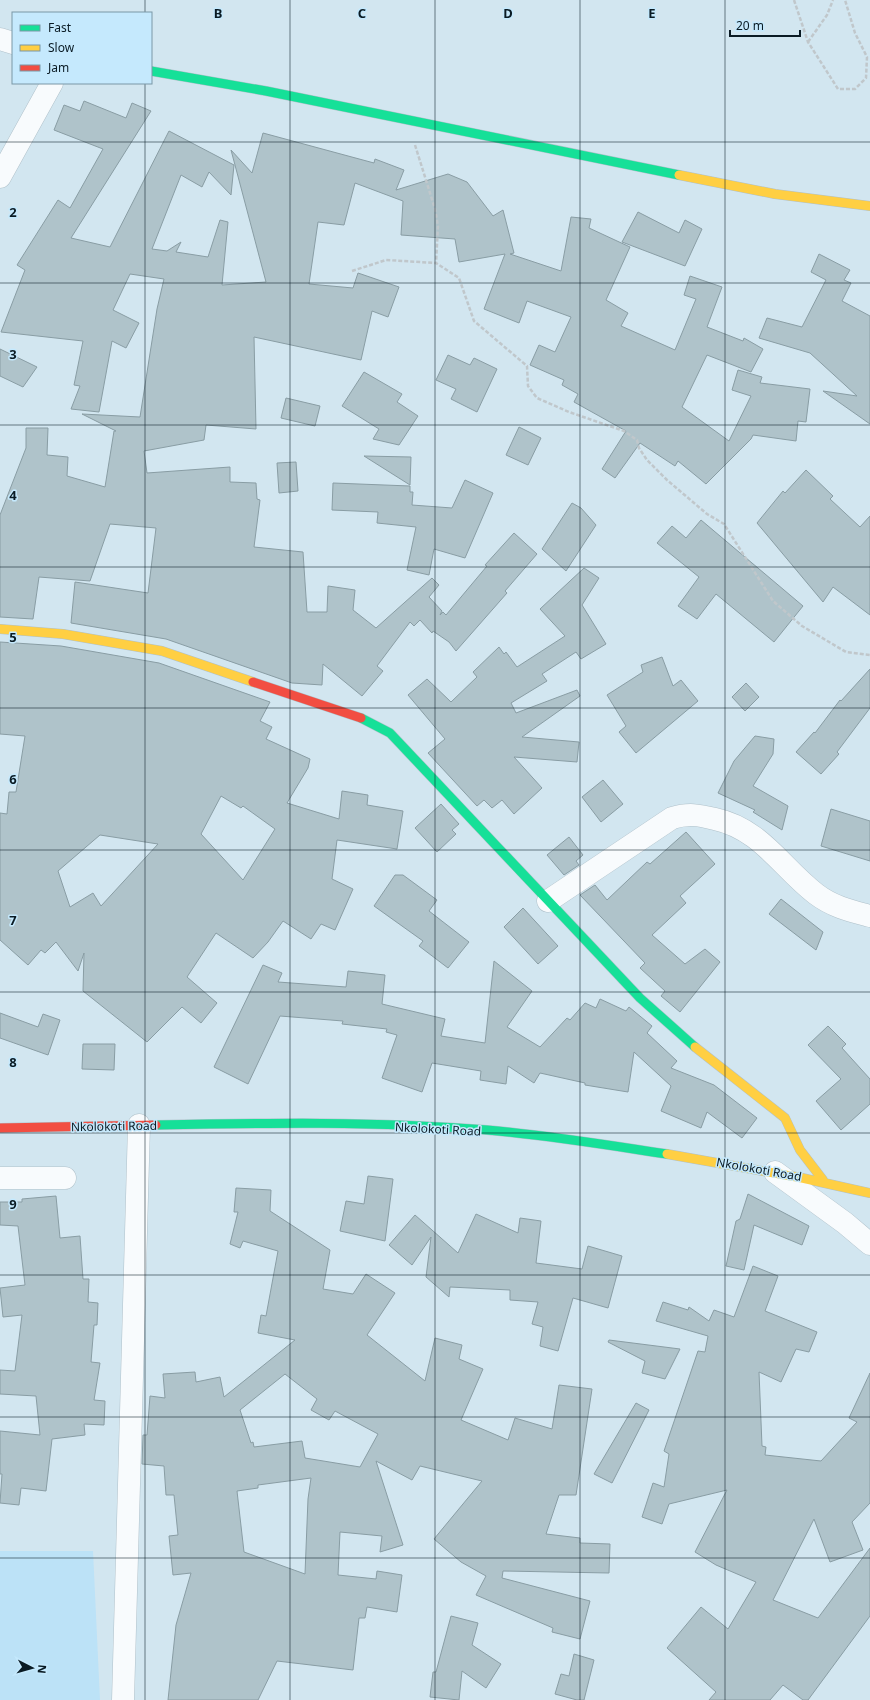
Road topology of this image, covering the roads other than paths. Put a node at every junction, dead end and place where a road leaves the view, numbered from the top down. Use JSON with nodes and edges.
{"nodes":[{"id":1,"x":0,"y":39,"type":"edge"},
{"id":2,"x":12,"y":43,"type":"edge"},
{"id":3,"x":152,"y":71,"type":"edge"},
{"id":4,"x":51,"y":84,"type":"edge"},
{"id":5,"x":0,"y":177,"type":"edge"},
{"id":6,"x":870,"y":206,"type":"edge"},
{"id":7,"x":0,"y":629,"type":"edge"},
{"id":8,"x":548,"y":901,"type":"junction"},
{"id":9,"x":870,"y":916,"type":"edge"},
{"id":10,"x":139,"y":1125,"type":"junction"},
{"id":11,"x":0,"y":1128,"type":"edge"},
{"id":12,"x":775,"y":1172,"type":"junction"},
{"id":13,"x":0,"y":1178,"type":"edge"},
{"id":14,"x":65,"y":1178,"type":"dead end"},
{"id":15,"x":823,"y":1180,"type":"junction"},
{"id":16,"x":870,"y":1193,"type":"edge"},
{"id":17,"x":870,"y":1244,"type":"edge"},
{"id":18,"x":123,"y":1700,"type":"edge"}],
"edges":[{"from":1,"to":2,"type":"street"},
{"from":3,"to":6,"type":"street"},
{"from":4,"to":5,"type":"street"},
{"from":7,"to":8,"type":"street"},
{"from":8,"to":9,"type":"street"},
{"from":8,"to":15,"type":"street"},
{"from":10,"to":11,"type":"street","name":"Nkolokoti Road"},
{"from":10,"to":12,"type":"street","name":"Nkolokoti Road"},
{"from":10,"to":18,"type":"street"},
{"from":12,"to":15,"type":"street","name":"Nkolokoti Road"},
{"from":12,"to":17,"type":"street"},
{"from":13,"to":14,"type":"street"},
{"from":15,"to":16,"type":"street","name":"Nkolokoti Road"}]}
